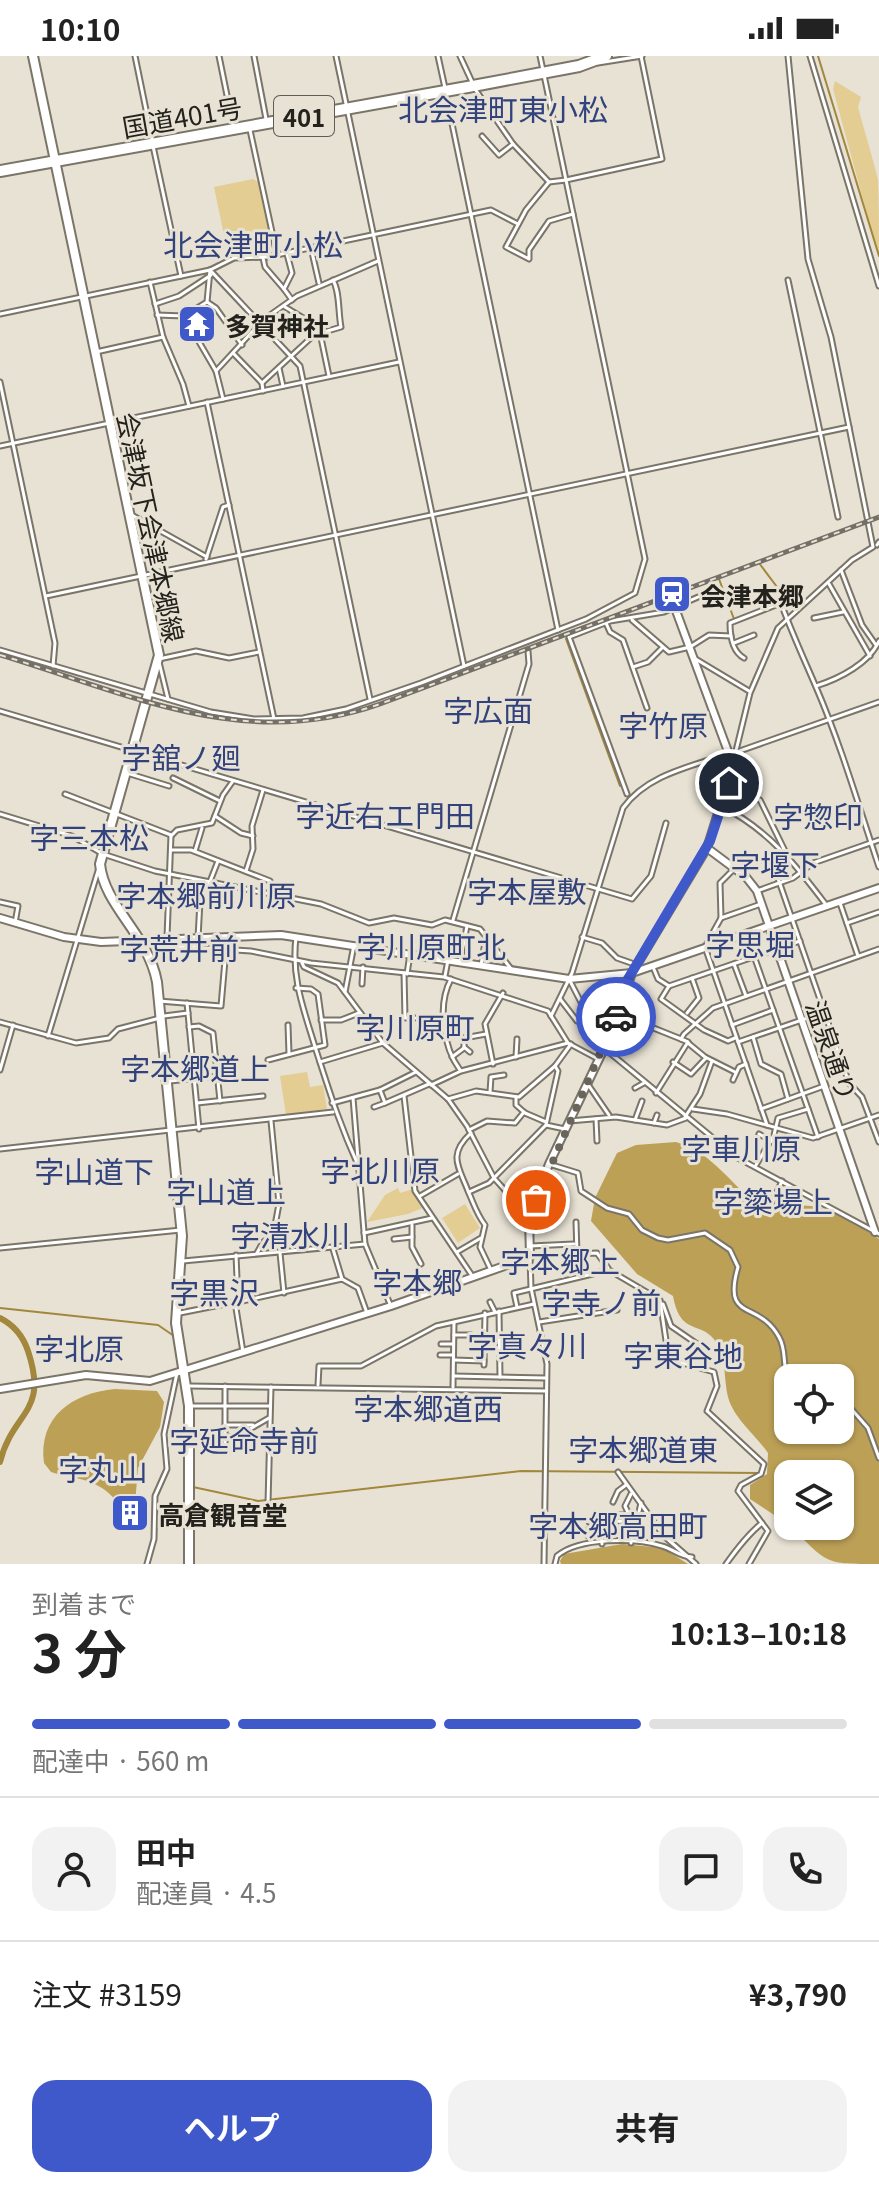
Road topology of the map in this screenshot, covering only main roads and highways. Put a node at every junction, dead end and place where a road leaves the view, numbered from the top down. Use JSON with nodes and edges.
{"nodes":[{"id":1,"x":33,"y":56,"type":"edge"},
{"id":2,"x":606,"y":56,"type":"edge"},
{"id":3,"x":55,"y":161,"type":"junction"},
{"id":4,"x":0,"y":171,"type":"edge"},
{"id":5,"x":675,"y":608,"type":"road end"},
{"id":6,"x":707,"y":848,"type":"junction"},
{"id":7,"x":879,"y":888,"type":"edge"},
{"id":8,"x":0,"y":918,"type":"edge"},
{"id":9,"x":769,"y":926,"type":"junction"},
{"id":10,"x":145,"y":943,"type":"junction"},
{"id":11,"x":632,"y":973,"type":"junction"},
{"id":12,"x":877,"y":1233,"type":"edge"},
{"id":13,"x":180,"y":1372,"type":"junction"},
{"id":14,"x":0,"y":1389,"type":"edge"},
{"id":15,"x":189,"y":1564,"type":"edge"}],
"edges":[{"from":1,"to":3,"type":"main road","name":"会津坂下会津本郷線"},
{"from":2,"to":3,"type":"highway","name":"国道401号","number":"401"},
{"from":3,"to":4,"type":"highway","name":"国道401号","number":"401"},
{"from":3,"to":10,"type":"main road","name":"会津坂下会津本郷線"},
{"from":5,"to":6,"type":"main road"},
{"from":6,"to":9,"type":"main road","name":"温泉通り"},
{"from":6,"to":11,"type":"main road"},
{"from":7,"to":9,"type":"main road"},
{"from":8,"to":10,"type":"main road"},
{"from":9,"to":11,"type":"main road"},
{"from":9,"to":12,"type":"main road","name":"温泉通り"},
{"from":10,"to":11,"type":"main road"},
{"from":10,"to":13,"type":"main road"},
{"from":11,"to":13,"type":"main road"},
{"from":13,"to":14,"type":"main road"},
{"from":13,"to":15,"type":"main road"}]}
